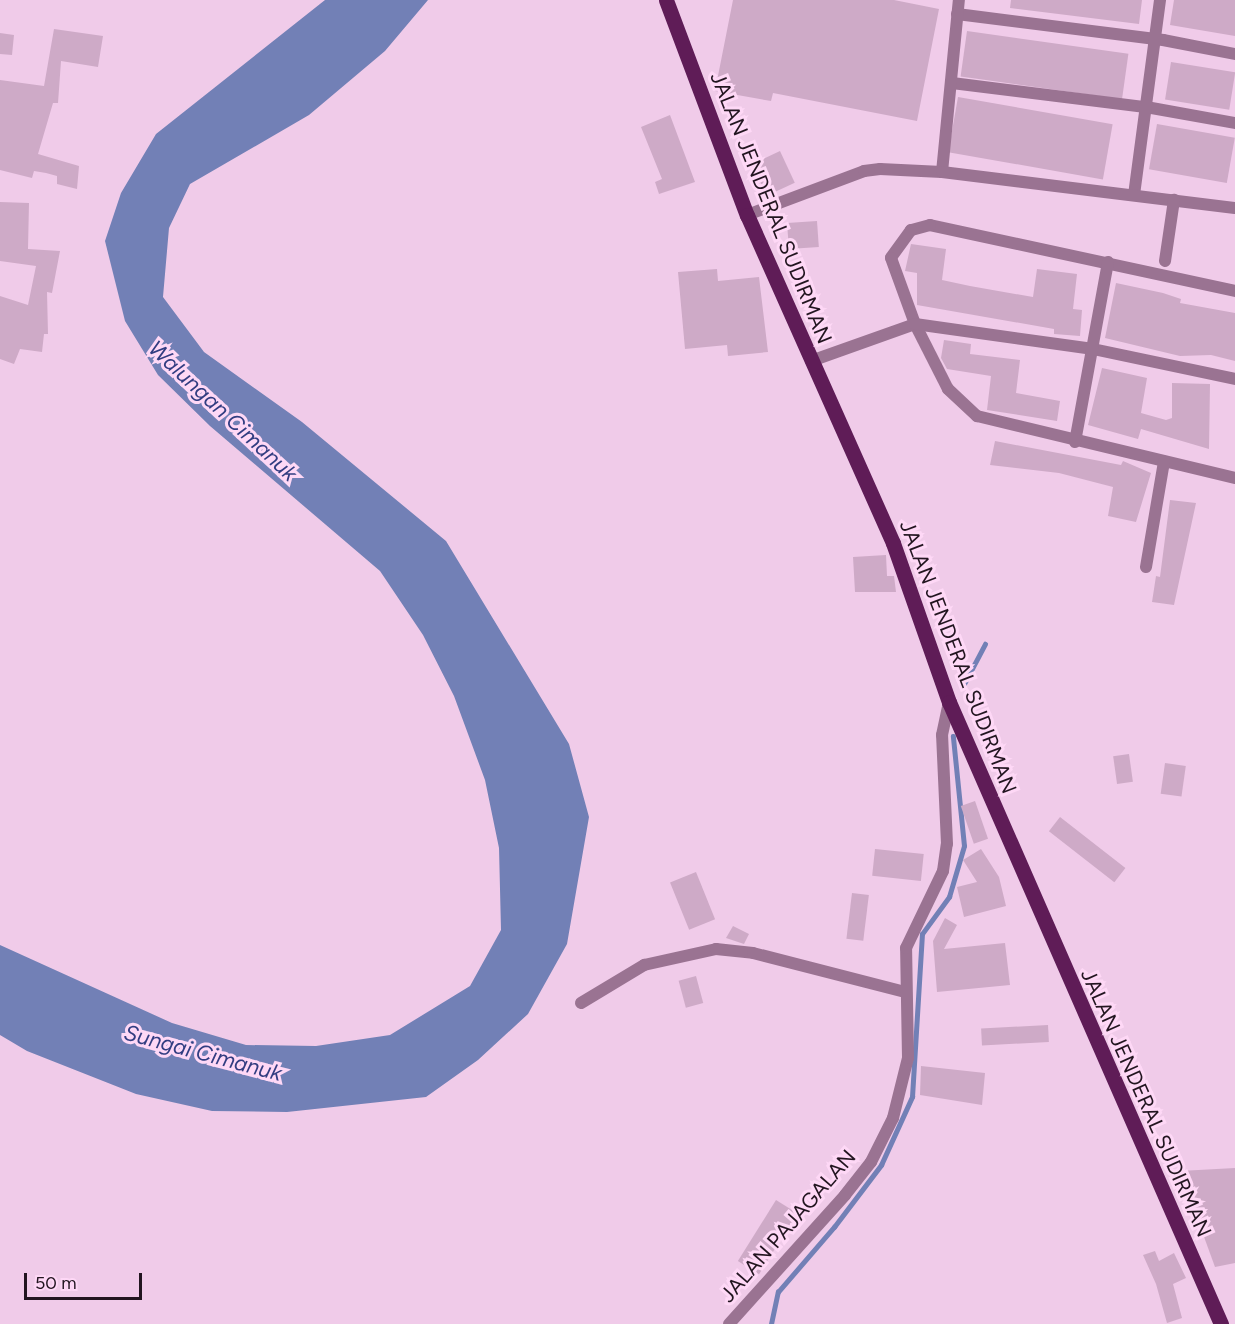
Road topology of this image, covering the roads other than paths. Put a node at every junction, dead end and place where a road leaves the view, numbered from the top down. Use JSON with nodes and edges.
{"nodes":[{"id":1,"x":666,"y":0,"type":"edge"},
{"id":2,"x":959,"y":0,"type":"edge"},
{"id":3,"x":1160,"y":0,"type":"edge"},
{"id":4,"x":957,"y":14,"type":"junction"},
{"id":5,"x":1155,"y":39,"type":"junction"},
{"id":6,"x":1235,"y":54,"type":"edge"},
{"id":7,"x":952,"y":83,"type":"junction"},
{"id":8,"x":1146,"y":107,"type":"junction"},
{"id":9,"x":1235,"y":123,"type":"edge"},
{"id":10,"x":942,"y":172,"type":"junction"},
{"id":11,"x":1134,"y":195,"type":"junction"},
{"id":12,"x":1174,"y":200,"type":"junction"},
{"id":13,"x":1235,"y":208,"type":"edge"},
{"id":14,"x":747,"y":215,"type":"junction"},
{"id":15,"x":1165,"y":261,"type":"dead end"},
{"id":16,"x":1108,"y":262,"type":"junction"},
{"id":17,"x":1235,"y":291,"type":"edge"},
{"id":18,"x":915,"y":324,"type":"junction"},
{"id":19,"x":1093,"y":349,"type":"junction"},
{"id":20,"x":811,"y":361,"type":"junction"},
{"id":21,"x":1235,"y":379,"type":"edge"},
{"id":22,"x":1075,"y":442,"type":"junction"},
{"id":23,"x":1164,"y":462,"type":"junction"},
{"id":24,"x":1235,"y":478,"type":"edge"},
{"id":25,"x":1146,"y":567,"type":"dead end"},
{"id":26,"x":949,"y":702,"type":"junction"},
{"id":27,"x":905,"y":992,"type":"junction"},
{"id":28,"x":581,"y":1003,"type":"dead end"},
{"id":29,"x":729,"y":1324,"type":"edge"},
{"id":30,"x":1221,"y":1324,"type":"edge"}],
"edges":[{"from":1,"to":14,"type":"main road","name":"JALAN JENDERAL SUDIRMAN"},
{"from":2,"to":4,"type":"street"},
{"from":3,"to":5,"type":"street"},
{"from":4,"to":5,"type":"street"},
{"from":4,"to":7,"type":"street"},
{"from":5,"to":6,"type":"street"},
{"from":5,"to":8,"type":"street"},
{"from":7,"to":8,"type":"street"},
{"from":7,"to":10,"type":"street"},
{"from":8,"to":9,"type":"street"},
{"from":8,"to":11,"type":"street"},
{"from":10,"to":11,"type":"street"},
{"from":10,"to":14,"type":"street"},
{"from":11,"to":12,"type":"street"},
{"from":12,"to":13,"type":"street"},
{"from":12,"to":15,"type":"street"},
{"from":14,"to":20,"type":"main road","name":"JALAN JENDERAL SUDIRMAN"},
{"from":16,"to":17,"type":"street"},
{"from":16,"to":18,"type":"street"},
{"from":16,"to":19,"type":"street"},
{"from":18,"to":19,"type":"street"},
{"from":18,"to":20,"type":"street"},
{"from":18,"to":22,"type":"street"},
{"from":19,"to":21,"type":"street"},
{"from":19,"to":22,"type":"street"},
{"from":20,"to":26,"type":"main road","name":"JALAN JENDERAL SUDIRMAN"},
{"from":22,"to":23,"type":"street"},
{"from":23,"to":24,"type":"street"},
{"from":23,"to":25,"type":"street"},
{"from":26,"to":27,"type":"street","name":"JALAN PAJAGALAN"},
{"from":26,"to":30,"type":"main road","name":"JALAN JENDERAL SUDIRMAN"},
{"from":27,"to":28,"type":"street"},
{"from":27,"to":29,"type":"street","name":"JALAN PAJAGALAN"}]}
